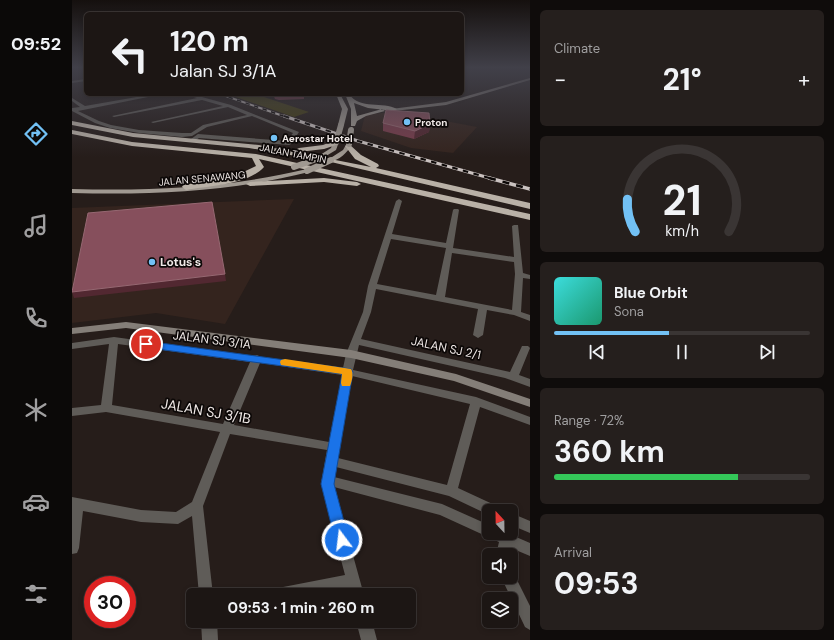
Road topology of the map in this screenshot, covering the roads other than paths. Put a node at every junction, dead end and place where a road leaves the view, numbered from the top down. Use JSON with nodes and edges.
{"nodes":[{"id":1,"x":121,"y":97,"type":"dead end"},
{"id":2,"x":146,"y":97,"type":"edge"},
{"id":3,"x":195,"y":97,"type":"edge"},
{"id":4,"x":339,"y":97,"type":"edge"},
{"id":5,"x":349,"y":97,"type":"edge"},
{"id":6,"x":467,"y":97,"type":"edge"},
{"id":7,"x":72,"y":99,"type":"edge"},
{"id":8,"x":201,"y":99,"type":"junction"},
{"id":9,"x":351,"y":100,"type":"junction"},
{"id":10,"x":125,"y":101,"type":"junction"},
{"id":11,"x":229,"y":106,"type":"junction"},
{"id":12,"x":84,"y":108,"type":"junction"},
{"id":13,"x":394,"y":109,"type":"junction"},
{"id":14,"x":73,"y":110,"type":"edge"},
{"id":15,"x":252,"y":115,"type":"junction"},
{"id":16,"x":114,"y":116,"type":"dead end"},
{"id":17,"x":260,"y":117,"type":"junction"},
{"id":18,"x":354,"y":120,"type":"junction"},
{"id":19,"x":153,"y":122,"type":"dead end"},
{"id":20,"x":72,"y":124,"type":"edge"},
{"id":21,"x":72,"y":127,"type":"edge"},
{"id":22,"x":72,"y":132,"type":"edge"},
{"id":23,"x":72,"y":135,"type":"edge"},
{"id":24,"x":196,"y":138,"type":"junction"},
{"id":25,"x":337,"y":141,"type":"junction"},
{"id":26,"x":349,"y":145,"type":"junction"},
{"id":27,"x":252,"y":146,"type":"junction"},
{"id":28,"x":319,"y":158,"type":"junction"},
{"id":29,"x":255,"y":159,"type":"junction"},
{"id":30,"x":331,"y":160,"type":"junction"},
{"id":31,"x":294,"y":167,"type":"junction"},
{"id":32,"x":307,"y":170,"type":"junction"},
{"id":33,"x":405,"y":177,"type":"junction"},
{"id":34,"x":250,"y":184,"type":"junction"},
{"id":35,"x":365,"y":184,"type":"junction"},
{"id":36,"x":72,"y":186,"type":"edge"},
{"id":37,"x":186,"y":187,"type":"junction"},
{"id":38,"x":72,"y":193,"type":"edge"},
{"id":39,"x":399,"y":200,"type":"dead end"},
{"id":40,"x":530,"y":207,"type":"edge"},
{"id":41,"x":456,"y":210,"type":"dead end"},
{"id":42,"x":530,"y":217,"type":"edge"},
{"id":43,"x":516,"y":226,"type":"dead end"},
{"id":44,"x":388,"y":236,"type":"junction"},
{"id":45,"x":450,"y":248,"type":"junction"},
{"id":46,"x":518,"y":260,"type":"junction"},
{"id":47,"x":519,"y":274,"type":"junction"},
{"id":48,"x":530,"y":277,"type":"edge"},
{"id":49,"x":372,"y":286,"type":"junction"},
{"id":50,"x":440,"y":299,"type":"junction"},
{"id":51,"x":483,"y":307,"type":"junction"},
{"id":52,"x":516,"y":313,"type":"junction"},
{"id":53,"x":530,"y":318,"type":"edge"},
{"id":54,"x":72,"y":331,"type":"edge"},
{"id":55,"x":478,"y":335,"type":"dead end"},
{"id":56,"x":114,"y":340,"type":"junction"},
{"id":57,"x":355,"y":341,"type":"junction"},
{"id":58,"x":72,"y":346,"type":"edge"},
{"id":59,"x":525,"y":348,"type":"dead end"},
{"id":60,"x":351,"y":354,"type":"junction"},
{"id":61,"x":257,"y":358,"type":"junction"},
{"id":62,"x":348,"y":372,"type":"junction"},
{"id":63,"x":513,"y":377,"type":"junction"},
{"id":64,"x":530,"y":383,"type":"edge"},
{"id":65,"x":476,"y":401,"type":"junction"},
{"id":66,"x":530,"y":403,"type":"edge"},
{"id":67,"x":106,"y":408,"type":"junction"},
{"id":68,"x":72,"y":412,"type":"edge"},
{"id":69,"x":530,"y":421,"type":"edge"},
{"id":70,"x":226,"y":430,"type":"junction"},
{"id":71,"x":334,"y":447,"type":"junction"},
{"id":72,"x":332,"y":461,"type":"junction"},
{"id":73,"x":328,"y":480,"type":"junction"},
{"id":74,"x":451,"y":491,"type":"junction"},
{"id":75,"x":75,"y":503,"type":"edge"},
{"id":76,"x":482,"y":505,"type":"edge"},
{"id":77,"x":196,"y":506,"type":"junction"},
{"id":78,"x":518,"y":522,"type":"edge"},
{"id":79,"x":530,"y":527,"type":"edge"},
{"id":80,"x":482,"y":528,"type":"edge"},
{"id":81,"x":509,"y":540,"type":"edge"},
{"id":82,"x":72,"y":548,"type":"edge"},
{"id":83,"x":530,"y":550,"type":"edge"},
{"id":84,"x":511,"y":584,"type":"edge"},
{"id":85,"x":205,"y":588,"type":"edge"},
{"id":86,"x":355,"y":588,"type":"edge"},
{"id":87,"x":530,"y":622,"type":"edge"},
{"id":88,"x":209,"y":628,"type":"edge"},
{"id":89,"x":366,"y":628,"type":"edge"},
{"id":90,"x":210,"y":640,"type":"edge"},
{"id":91,"x":369,"y":640,"type":"edge"}],
"edges":[{"from":1,"to":10,"type":"street"},
{"from":2,"to":10,"type":"street"},
{"from":3,"to":8,"type":"street"},
{"from":4,"to":25,"type":"main road","bridge":true},
{"from":5,"to":9,"type":"main road"},
{"from":6,"to":13,"type":"street"},
{"from":7,"to":12,"type":"street"},
{"from":8,"to":11,"type":"street"},
{"from":8,"to":16,"type":"street"},
{"from":9,"to":13,"type":"main road"},
{"from":9,"to":18,"type":"main road"},
{"from":10,"to":12,"type":"street"},
{"from":11,"to":15,"type":"street"},
{"from":11,"to":19,"type":"street"},
{"from":12,"to":14,"type":"street"},
{"from":13,"to":18,"type":"main road"},
{"from":14,"to":15,"type":"street"},
{"from":15,"to":17,"type":"street"},
{"from":17,"to":24,"type":"street"},
{"from":17,"to":24,"type":"street"},
{"from":18,"to":26,"type":"main road","bridge":true},
{"from":20,"to":24,"type":"highway"},
{"from":21,"to":40,"type":"highway","name":"JALAN TAMPIN"},
{"from":22,"to":42,"type":"highway","name":"JALAN TAMPIN"},
{"from":23,"to":29,"type":"highway"},
{"from":24,"to":27,"type":"highway"},
{"from":25,"to":27,"type":"highway"},
{"from":25,"to":28,"type":"main road","name":"JALAN SENAWANG"},
{"from":26,"to":30,"type":"main road","name":"JALAN SENAWANG"},
{"from":26,"to":33,"type":"highway"},
{"from":27,"to":28,"type":"highway"},
{"from":28,"to":30,"type":"highway"},
{"from":28,"to":31,"type":"main road","name":"JALAN SENAWANG","bridge":true},
{"from":29,"to":31,"type":"highway"},
{"from":29,"to":37,"type":"highway"},
{"from":30,"to":32,"type":"main road","name":"JALAN SENAWANG","bridge":true},
{"from":30,"to":33,"type":"highway"},
{"from":31,"to":32,"type":"highway"},
{"from":31,"to":37,"type":"main road","name":"JALAN SENAWANG"},
{"from":32,"to":34,"type":"main road","name":"JALAN SENAWANG"},
{"from":32,"to":35,"type":"highway"},
{"from":33,"to":40,"type":"highway"},
{"from":34,"to":35,"type":"highway"},
{"from":34,"to":38,"type":"main road","name":"JALAN SENAWANG"},
{"from":35,"to":42,"type":"highway"},
{"from":36,"to":37,"type":"main road","name":"JALAN SENAWANG"},
{"from":39,"to":44,"type":"street"},
{"from":41,"to":45,"type":"street"},
{"from":43,"to":46,"type":"street"},
{"from":44,"to":45,"type":"street"},
{"from":44,"to":49,"type":"street"},
{"from":45,"to":46,"type":"street"},
{"from":45,"to":50,"type":"street"},
{"from":46,"to":47,"type":"street"},
{"from":47,"to":48,"type":"street"},
{"from":47,"to":52,"type":"street"},
{"from":49,"to":50,"type":"street"},
{"from":49,"to":57,"type":"street"},
{"from":50,"to":51,"type":"street"},
{"from":51,"to":52,"type":"street"},
{"from":51,"to":55,"type":"street"},
{"from":52,"to":53,"type":"street"},
{"from":54,"to":60,"type":"street"},
{"from":56,"to":58,"type":"street","name":"JALAN SJ 3/1A"},
{"from":56,"to":61,"type":"street","name":"JALAN SJ 3/1A"},
{"from":56,"to":67,"type":"street"},
{"from":57,"to":60,"type":"street"},
{"from":57,"to":63,"type":"street","name":"JALAN SJ 2/1"},
{"from":59,"to":63,"type":"street"},
{"from":60,"to":62,"type":"street"},
{"from":60,"to":66,"type":"street"},
{"from":61,"to":62,"type":"street","name":"JALAN SJ 3/1A"},
{"from":61,"to":70,"type":"street"},
{"from":62,"to":65,"type":"street","name":"JALAN SJ 3/1A"},
{"from":62,"to":71,"type":"street"},
{"from":63,"to":64,"type":"street","name":"JALAN SJ 2/1"},
{"from":65,"to":69,"type":"street","name":"JALAN SJ 3/1A"},
{"from":65,"to":74,"type":"street"},
{"from":67,"to":68,"type":"street","name":"JALAN SJ 3/1B"},
{"from":67,"to":70,"type":"street","name":"JALAN SJ 3/1B"},
{"from":70,"to":71,"type":"street","name":"JALAN SJ 3/1B"},
{"from":70,"to":77,"type":"street"},
{"from":71,"to":72,"type":"street"},
{"from":72,"to":73,"type":"street"},
{"from":72,"to":74,"type":"street"},
{"from":73,"to":80,"type":"street"},
{"from":73,"to":86,"type":"street"},
{"from":74,"to":76,"type":"street"},
{"from":75,"to":77,"type":"street"},
{"from":75,"to":82,"type":"street"},
{"from":77,"to":85,"type":"street"},
{"from":78,"to":79,"type":"street"},
{"from":81,"to":83,"type":"street"},
{"from":84,"to":87,"type":"street"},
{"from":88,"to":90,"type":"street"},
{"from":89,"to":91,"type":"street"}]}
